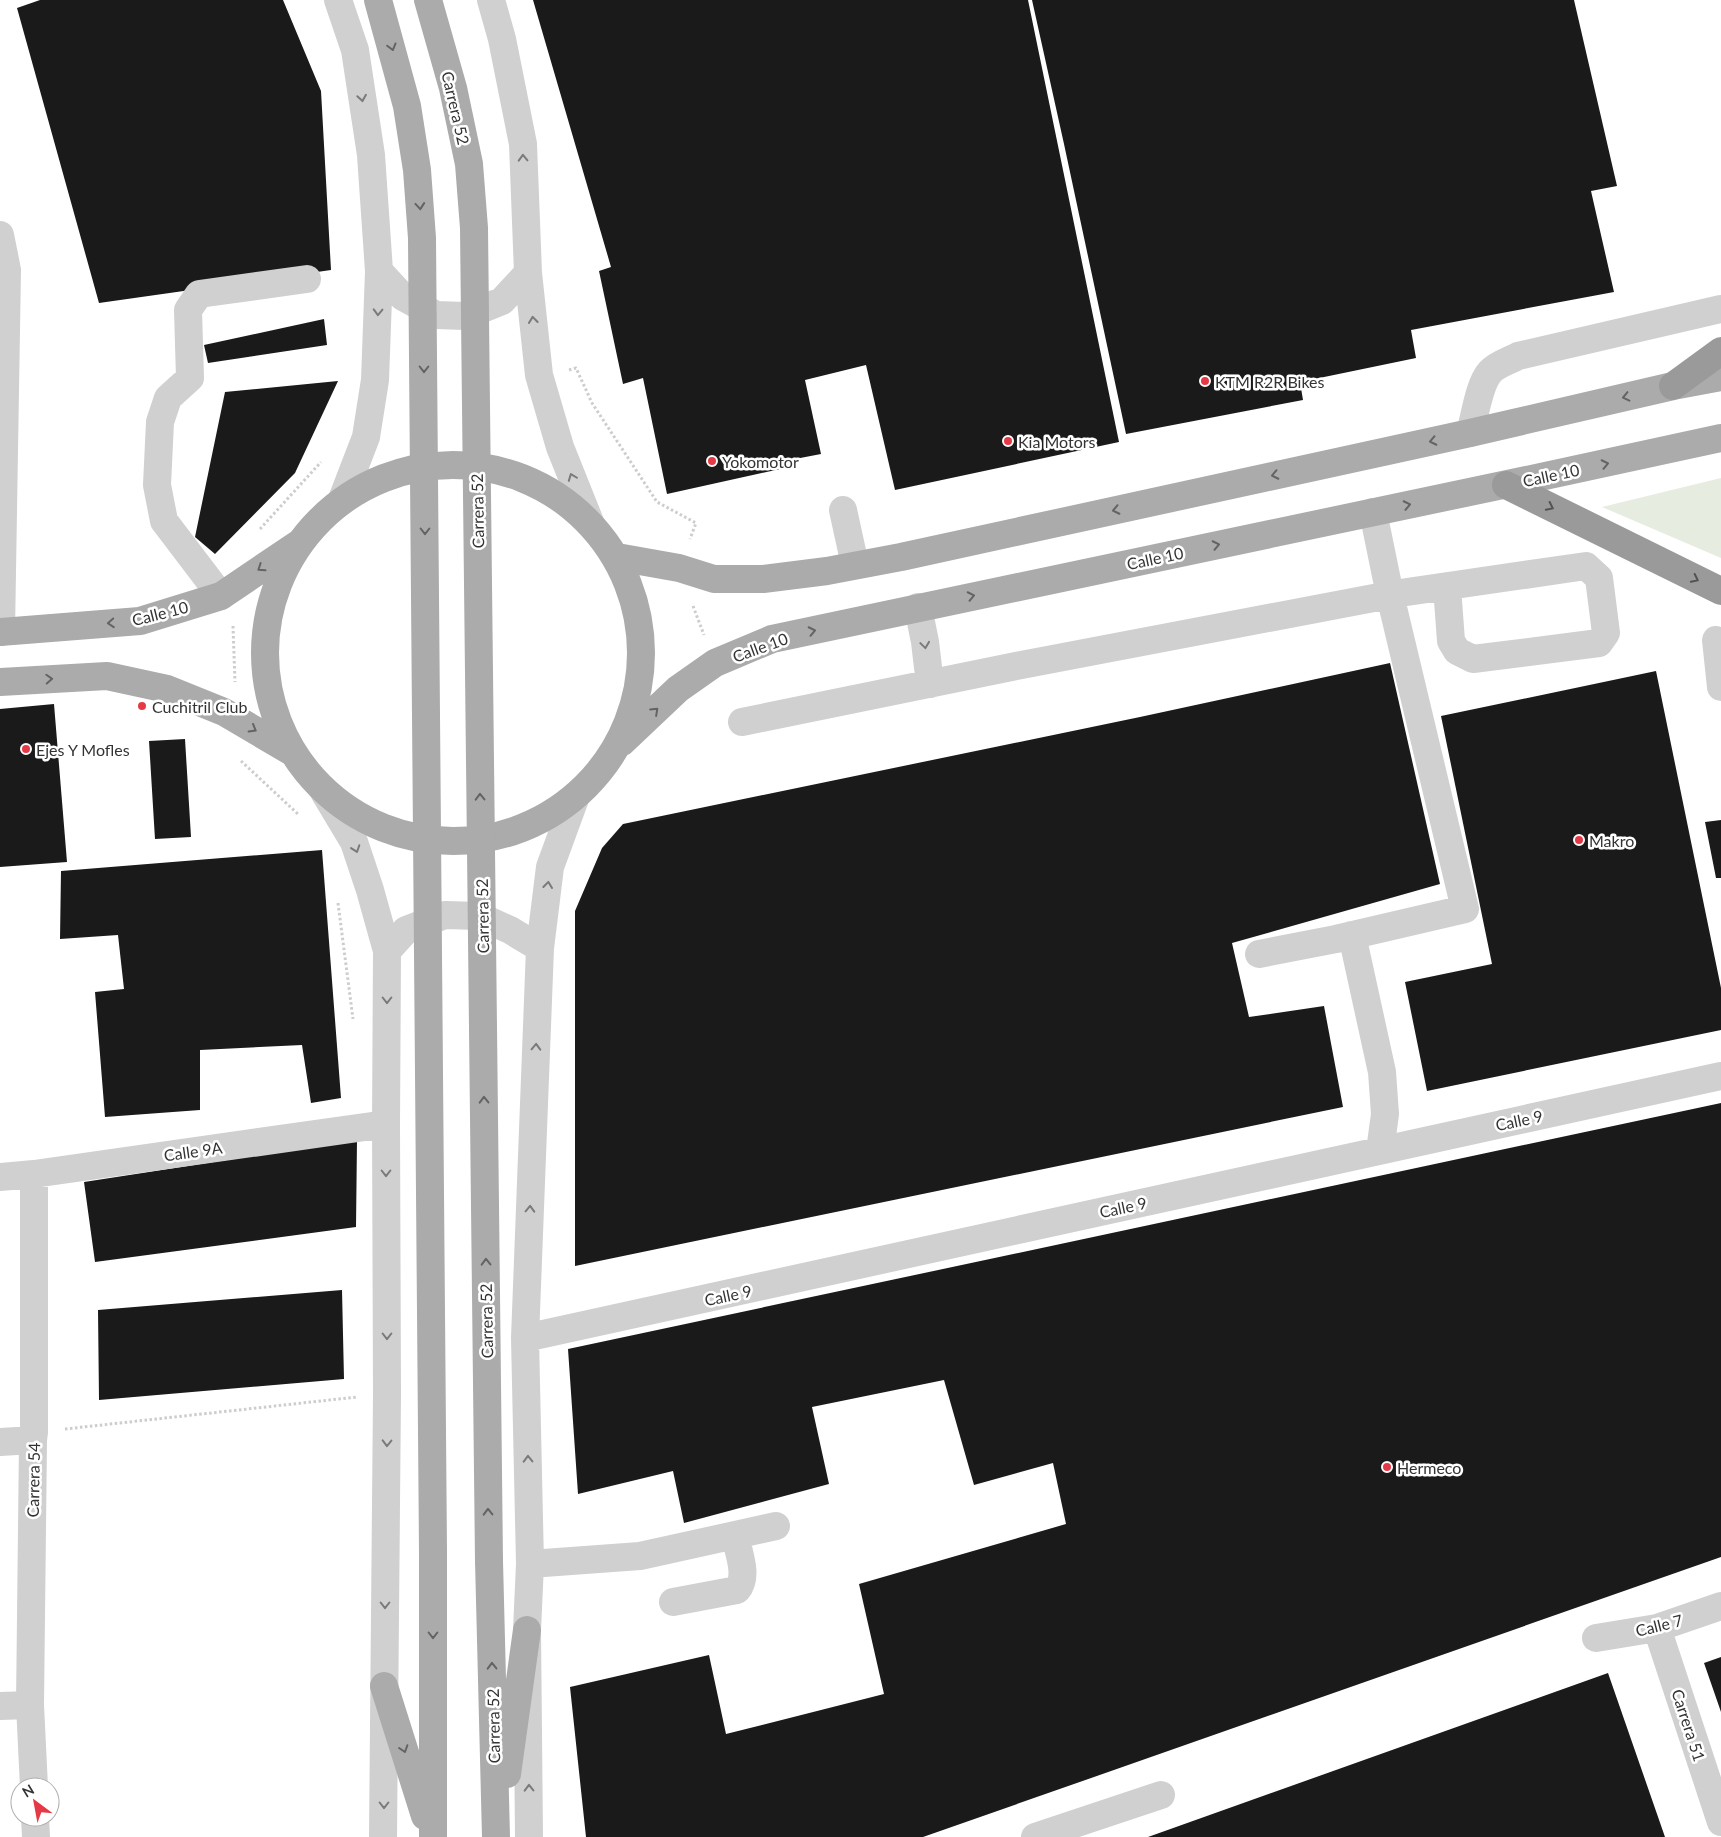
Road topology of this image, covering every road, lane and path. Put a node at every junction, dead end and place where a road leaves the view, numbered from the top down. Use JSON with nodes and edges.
{"nodes":[{"id":1,"x":338,"y":0,"type":"edge"},
{"id":2,"x":378,"y":0,"type":"edge"},
{"id":3,"x":428,"y":0,"type":"edge"},
{"id":4,"x":491,"y":0,"type":"edge"},
{"id":5,"x":0,"y":235,"type":"edge"},
{"id":6,"x":379,"y":271,"type":"junction"},
{"id":7,"x":528,"y":273,"type":"junction"},
{"id":8,"x":307,"y":279,"type":"dead end"},
{"id":9,"x":1721,"y":309,"type":"edge"},
{"id":10,"x":1721,"y":350,"type":"edge"},
{"id":11,"x":1721,"y":377,"type":"edge"},
{"id":12,"x":1674,"y":386,"type":"junction"},
{"id":13,"x":1470,"y":433,"type":"junction"},
{"id":14,"x":1721,"y":438,"type":"edge"},
{"id":15,"x":1506,"y":485,"type":"junction"},
{"id":16,"x":341,"y":502,"type":"junction"},
{"id":17,"x":843,"y":510,"type":"dead end"},
{"id":18,"x":1373,"y":512,"type":"junction"},
{"id":19,"x":590,"y":522,"type":"junction"},
{"id":20,"x":302,"y":541,"type":"junction"},
{"id":21,"x":617,"y":557,"type":"junction"},
{"id":22,"x":855,"y":565,"type":"junction"},
{"id":23,"x":1447,"y":587,"type":"junction"},
{"id":24,"x":1721,"y":591,"type":"edge"},
{"id":25,"x":1390,"y":595,"type":"junction"},
{"id":26,"x":221,"y":596,"type":"junction"},
{"id":27,"x":918,"y":608,"type":"junction"},
{"id":28,"x":0,"y":632,"type":"edge"},
{"id":29,"x":1716,"y":640,"type":"dead end"},
{"id":30,"x":0,"y":682,"type":"edge"},
{"id":31,"x":930,"y":684,"type":"junction"},
{"id":32,"x":1721,"y":687,"type":"edge"},
{"id":33,"x":742,"y":722,"type":"dead end"},
{"id":34,"x":619,"y":744,"type":"junction"},
{"id":35,"x":292,"y":752,"type":"junction"},
{"id":36,"x":324,"y":792,"type":"junction"},
{"id":37,"x":576,"y":796,"type":"junction"},
{"id":38,"x":1352,"y":935,"type":"junction"},
{"id":39,"x":540,"y":948,"type":"junction"},
{"id":40,"x":387,"y":952,"type":"junction"},
{"id":41,"x":1259,"y":954,"type":"dead end"},
{"id":42,"x":1721,"y":1076,"type":"edge"},
{"id":43,"x":386,"y":1124,"type":"junction"},
{"id":44,"x":1380,"y":1150,"type":"junction"},
{"id":45,"x":34,"y":1174,"type":"junction"},
{"id":46,"x":0,"y":1177,"type":"edge"},
{"id":47,"x":525,"y":1338,"type":"junction"},
{"id":48,"x":358,"y":1397,"type":"dead end"},
{"id":49,"x":33,"y":1436,"type":"junction"},
{"id":50,"x":0,"y":1442,"type":"edge"},
{"id":51,"x":776,"y":1526,"type":"dead end"},
{"id":52,"x":735,"y":1535,"type":"junction"},
{"id":53,"x":530,"y":1564,"type":"junction"},
{"id":54,"x":673,"y":1602,"type":"dead end"},
{"id":55,"x":1721,"y":1606,"type":"edge"},
{"id":56,"x":1657,"y":1628,"type":"junction"},
{"id":57,"x":527,"y":1630,"type":"junction"},
{"id":58,"x":1596,"y":1638,"type":"dead end"},
{"id":59,"x":384,"y":1686,"type":"junction"},
{"id":60,"x":30,"y":1705,"type":"junction"},
{"id":61,"x":0,"y":1706,"type":"edge"},
{"id":62,"x":34,"y":1777,"type":"edge"},
{"id":63,"x":1161,"y":1795,"type":"dead end"},
{"id":64,"x":1721,"y":1822,"type":"edge"},
{"id":65,"x":383,"y":1837,"type":"edge"},
{"id":66,"x":432,"y":1837,"type":"edge"},
{"id":67,"x":497,"y":1837,"type":"edge"},
{"id":68,"x":529,"y":1837,"type":"edge"},
{"id":69,"x":1035,"y":1837,"type":"edge"}],
"edges":[{"from":1,"to":6,"type":"street","one_way":true},
{"from":2,"to":66,"type":"main road","one_way":true,"bridge":true},
{"from":67,"to":3,"type":"main road","name":"Carrera 52","one_way":true,"bridge":true},
{"from":7,"to":4,"type":"street","one_way":true},
{"from":5,"to":28,"type":"street"},
{"from":6,"to":7,"type":"street"},
{"from":6,"to":16,"type":"street","one_way":true},
{"from":19,"to":7,"type":"street","one_way":true},
{"from":8,"to":26,"type":"street"},
{"from":9,"to":13,"type":"street"},
{"from":10,"to":12,"type":"highway"},
{"from":11,"to":12,"type":"main road"},
{"from":12,"to":13,"type":"main road","one_way":true},
{"from":13,"to":22,"type":"main road","one_way":true},
{"from":15,"to":14,"type":"main road","name":"Calle 10","one_way":true},
{"from":18,"to":15,"type":"main road","name":"Calle 10","one_way":true},
{"from":15,"to":24,"type":"highway","one_way":true},
{"from":16,"to":19,"type":"main road"},
{"from":16,"to":20,"type":"main road"},
{"from":17,"to":22,"type":"street"},
{"from":18,"to":25,"type":"street"},
{"from":27,"to":18,"type":"main road","name":"Calle 10","one_way":true},
{"from":19,"to":21,"type":"main road"},
{"from":20,"to":26,"type":"main road","name":"Calle 10","one_way":true},
{"from":20,"to":35,"type":"main road"},
{"from":21,"to":22,"type":"main road"},
{"from":21,"to":34,"type":"main road"},
{"from":23,"to":23,"type":"street"},
{"from":23,"to":25,"type":"street"},
{"from":25,"to":31,"type":"street"},
{"from":25,"to":38,"type":"street"},
{"from":26,"to":28,"type":"main road","name":"Calle 10","one_way":true},
{"from":27,"to":31,"type":"street","one_way":true},
{"from":34,"to":27,"type":"main road","name":"Calle 10","one_way":true},
{"from":29,"to":32,"type":"street"},
{"from":30,"to":35,"type":"main road","one_way":true},
{"from":31,"to":33,"type":"street"},
{"from":34,"to":37,"type":"main road"},
{"from":35,"to":36,"type":"main road"},
{"from":36,"to":37,"type":"main road"},
{"from":36,"to":40,"type":"street","one_way":true},
{"from":39,"to":37,"type":"street","one_way":true},
{"from":38,"to":41,"type":"street"},
{"from":38,"to":44,"type":"street"},
{"from":39,"to":40,"type":"street"},
{"from":47,"to":39,"type":"street","one_way":true},
{"from":40,"to":43,"type":"street","one_way":true},
{"from":42,"to":44,"type":"street","name":"Calle 9"},
{"from":43,"to":45,"type":"street","name":"Calle 9A"},
{"from":43,"to":59,"type":"street","one_way":true},
{"from":44,"to":47,"type":"street","name":"Calle 9"},
{"from":45,"to":46,"type":"street","name":"Calle 9A"},
{"from":45,"to":49,"type":"street","name":"Carrera 54"},
{"from":53,"to":47,"type":"street","one_way":true},
{"from":48,"to":49,"type":"path"},
{"from":49,"to":50,"type":"street"},
{"from":49,"to":60,"type":"street","name":"Carrera 54"},
{"from":51,"to":52,"type":"street"},
{"from":52,"to":53,"type":"street"},
{"from":52,"to":54,"type":"street"},
{"from":53,"to":57,"type":"street"},
{"from":55,"to":56,"type":"street","name":"Calle 7"},
{"from":56,"to":58,"type":"street","name":"Calle 7"},
{"from":56,"to":64,"type":"street","name":"Carrera 51"},
{"from":57,"to":67,"type":"main road"},
{"from":68,"to":57,"type":"street","one_way":true},
{"from":59,"to":65,"type":"street","one_way":true},
{"from":59,"to":66,"type":"main road","one_way":true},
{"from":60,"to":61,"type":"street"},
{"from":60,"to":62,"type":"street","name":"Carrera 54"},
{"from":63,"to":69,"type":"street"}]}
